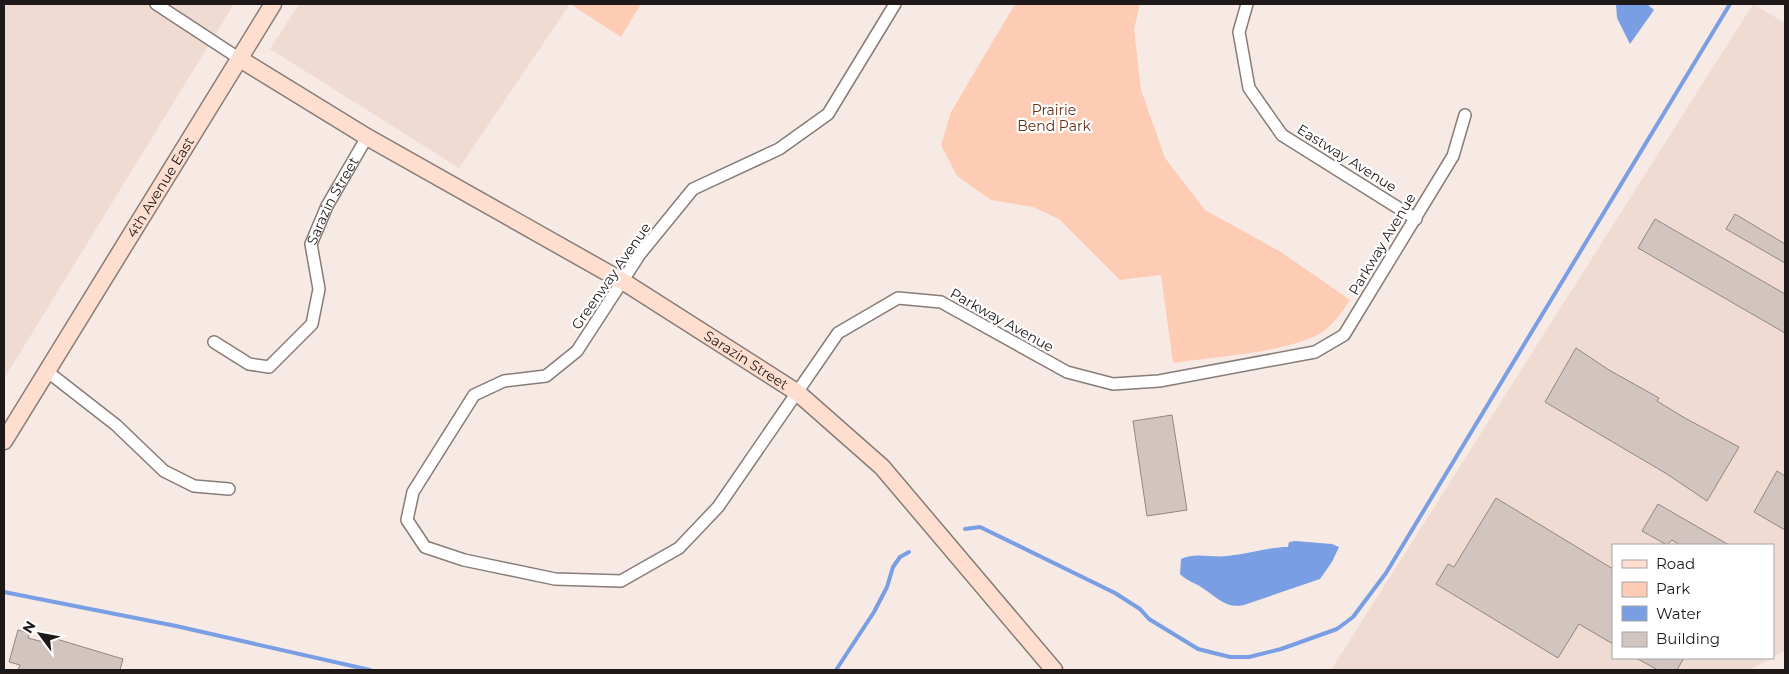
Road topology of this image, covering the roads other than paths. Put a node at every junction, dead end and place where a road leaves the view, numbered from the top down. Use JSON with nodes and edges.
{"nodes":[{"id":1,"x":156,"y":4,"type":"edge"},
{"id":2,"x":273,"y":4,"type":"edge"},
{"id":3,"x":895,"y":4,"type":"edge"},
{"id":4,"x":1247,"y":4,"type":"edge"},
{"id":5,"x":240,"y":59,"type":"junction"},
{"id":6,"x":1465,"y":116,"type":"dead end"},
{"id":7,"x":367,"y":137,"type":"junction"},
{"id":8,"x":1416,"y":219,"type":"junction"},
{"id":9,"x":624,"y":282,"type":"junction"},
{"id":10,"x":214,"y":342,"type":"dead end"},
{"id":11,"x":48,"y":372,"type":"junction"},
{"id":12,"x":798,"y":393,"type":"junction"},
{"id":13,"x":4,"y":441,"type":"edge"},
{"id":14,"x":229,"y":489,"type":"dead end"},
{"id":15,"x":425,"y":547,"type":"joint"},
{"id":16,"x":1054,"y":670,"type":"edge"}],
"edges":[{"from":1,"to":5,"type":"street","name":"Sarazin Street"},
{"from":2,"to":5,"type":"street","name":"4th Avenue East"},
{"from":3,"to":9,"type":"street","name":"Greenway Avenue"},
{"from":4,"to":8,"type":"street","name":"Eastway Avenue"},
{"from":5,"to":7,"type":"street","name":"Sarazin Street"},
{"from":5,"to":11,"type":"street","name":"4th Avenue East"},
{"from":6,"to":8,"type":"street","name":"Parkway Avenue"},
{"from":7,"to":9,"type":"street","name":"Sarazin Street"},
{"from":7,"to":10,"type":"street","name":"Sarazin Street"},
{"from":8,"to":12,"type":"street","name":"Parkway Avenue"},
{"from":9,"to":12,"type":"street","name":"Sarazin Street"},
{"from":9,"to":15,"type":"street","name":"Greenway Avenue"},
{"from":11,"to":13,"type":"street","name":"4th Avenue East"},
{"from":11,"to":14,"type":"street"},
{"from":12,"to":15,"type":"street","name":"Parkway Avenue"},
{"from":12,"to":16,"type":"street","name":"Sarazin Street"}]}
